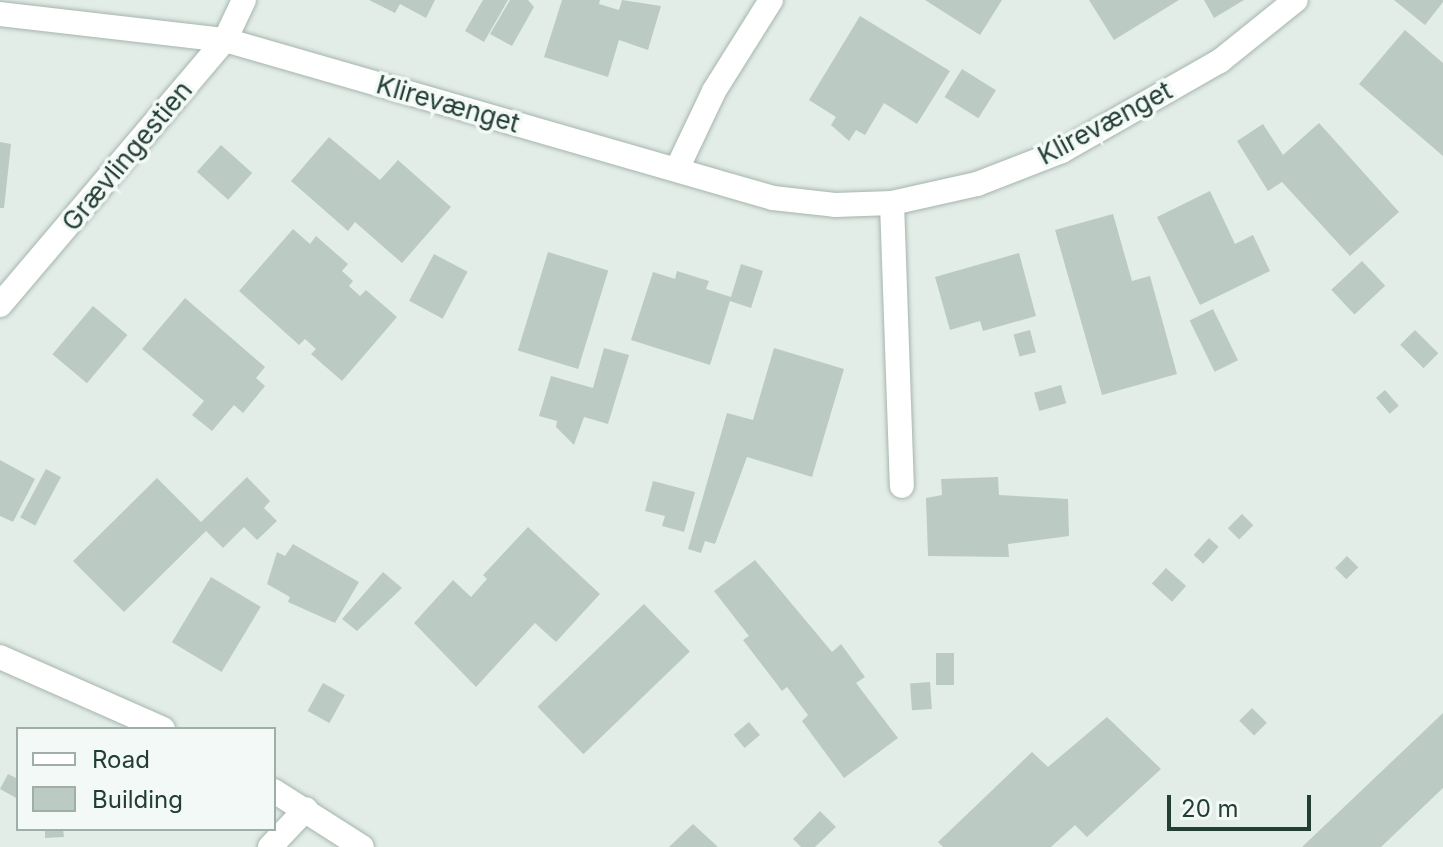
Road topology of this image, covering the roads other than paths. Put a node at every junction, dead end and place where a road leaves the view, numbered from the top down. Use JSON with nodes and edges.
{"nodes":[{"id":1,"x":244,"y":0,"type":"edge"},
{"id":2,"x":771,"y":0,"type":"edge"},
{"id":3,"x":1296,"y":0,"type":"edge"},
{"id":4,"x":0,"y":14,"type":"edge"},
{"id":5,"x":225,"y":40,"type":"junction"},
{"id":6,"x":677,"y":169,"type":"junction"},
{"id":7,"x":892,"y":203,"type":"junction"},
{"id":8,"x":0,"y":305,"type":"edge"},
{"id":9,"x":902,"y":486,"type":"dead end"},
{"id":10,"x":0,"y":657,"type":"edge"},
{"id":11,"x":158,"y":727,"type":"edge"},
{"id":12,"x":276,"y":792,"type":"edge"},
{"id":13,"x":306,"y":809,"type":"junction"},
{"id":14,"x":270,"y":847,"type":"edge"},
{"id":15,"x":362,"y":847,"type":"edge"}],
"edges":[{"from":1,"to":5,"type":"street","name":"Grævlingestien"},
{"from":2,"to":6,"type":"street"},
{"from":3,"to":7,"type":"street","name":"Klirevænget"},
{"from":4,"to":5,"type":"street","name":"Klirevænget"},
{"from":5,"to":6,"type":"street","name":"Klirevænget"},
{"from":5,"to":8,"type":"street","name":"Grævlingestien"},
{"from":6,"to":7,"type":"street","name":"Klirevænget"},
{"from":7,"to":9,"type":"street"},
{"from":10,"to":11,"type":"street"},
{"from":12,"to":13,"type":"street"},
{"from":13,"to":14,"type":"street"},
{"from":13,"to":15,"type":"street"}]}
